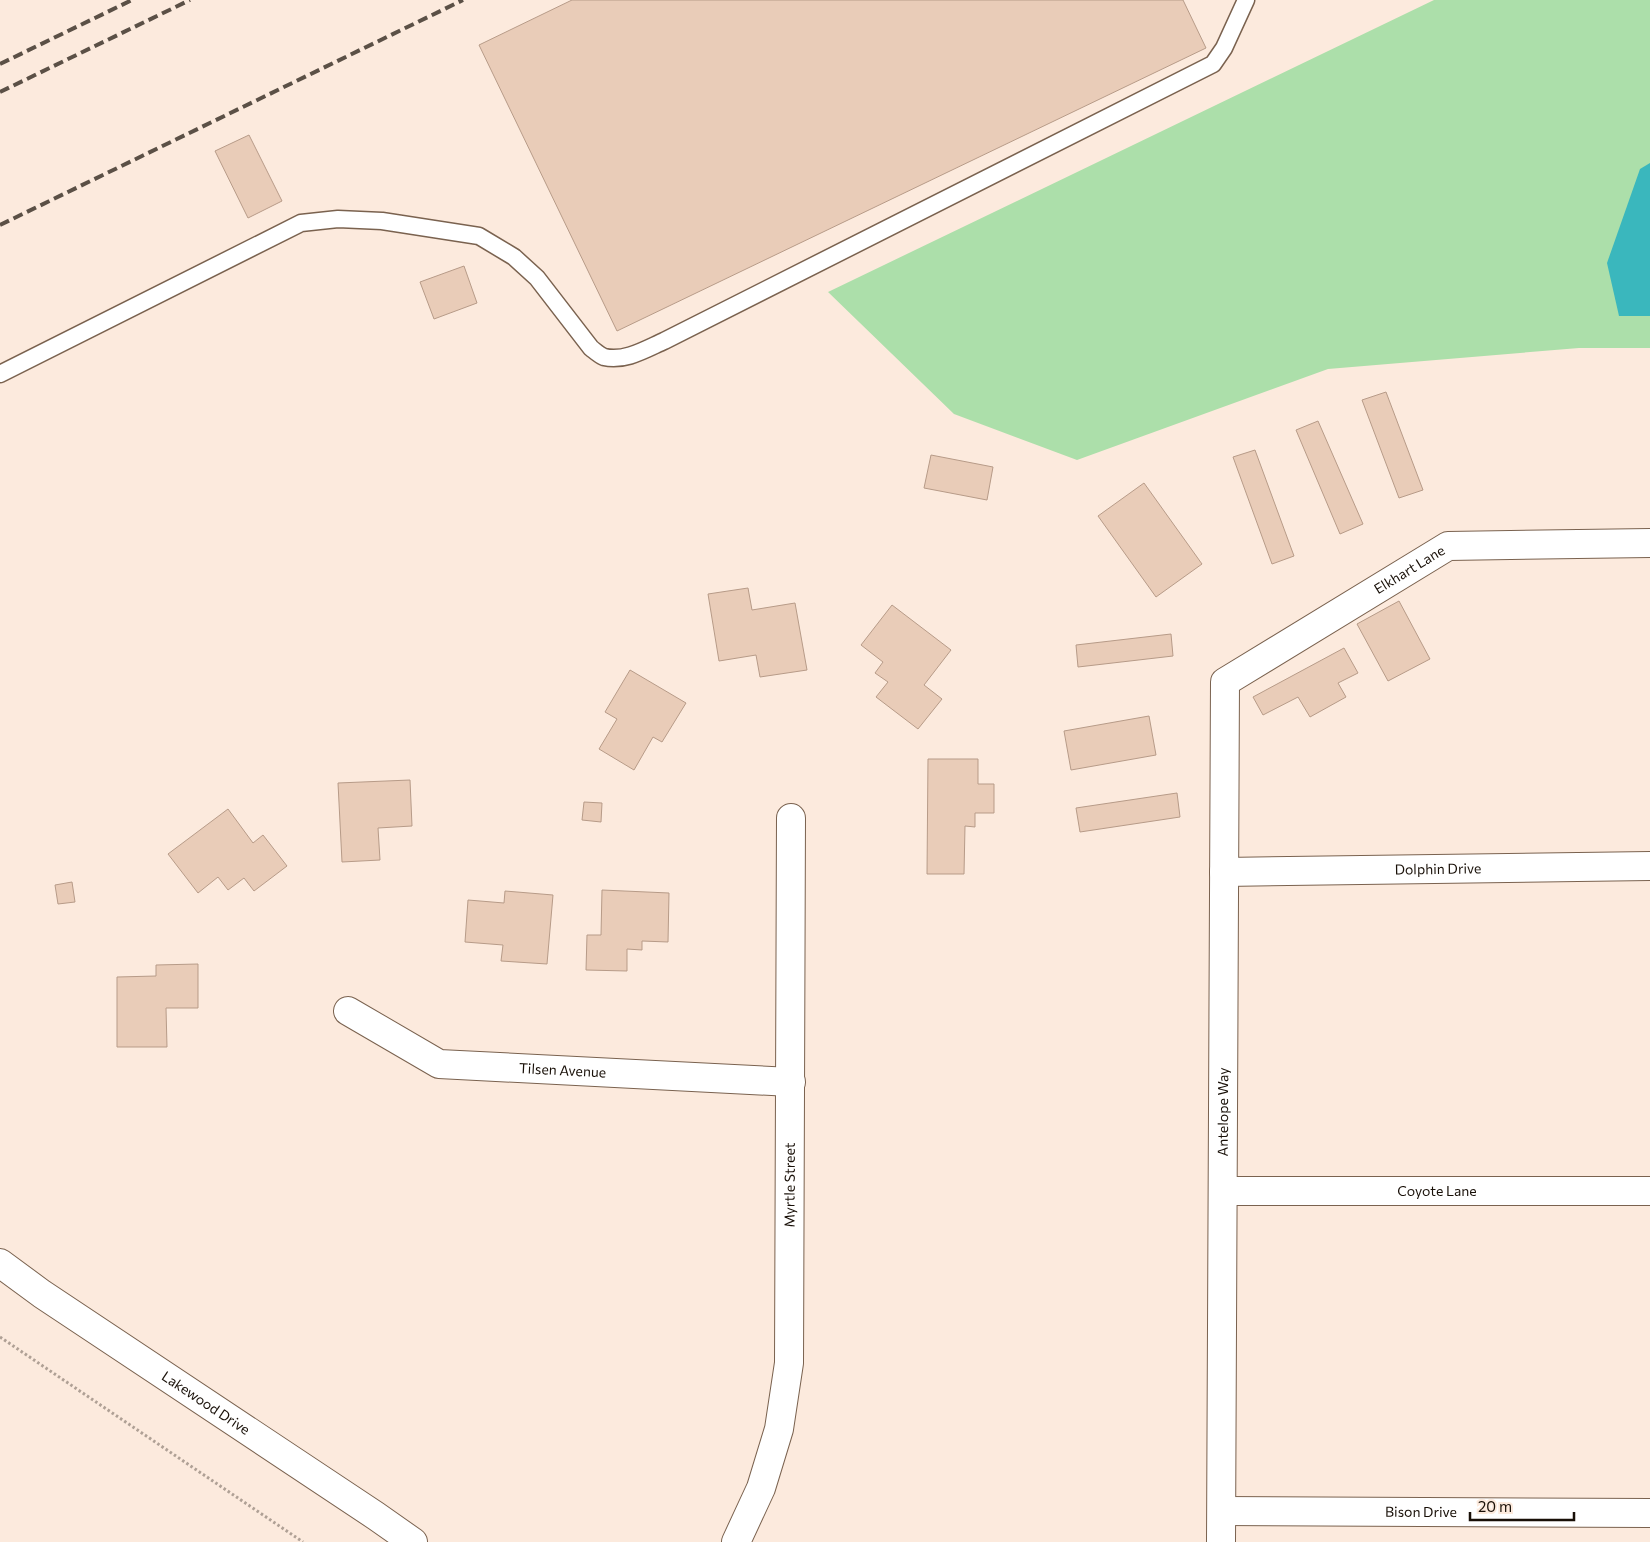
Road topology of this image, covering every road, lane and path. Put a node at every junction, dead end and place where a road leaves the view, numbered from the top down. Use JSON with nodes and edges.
{"nodes":[{"id":1,"x":1246,"y":0,"type":"edge"},
{"id":2,"x":0,"y":374,"type":"edge"},
{"id":3,"x":1650,"y":543,"type":"edge"},
{"id":4,"x":1225,"y":682,"type":"joint"},
{"id":5,"x":791,"y":818,"type":"dead end"},
{"id":6,"x":1650,"y":866,"type":"edge"},
{"id":7,"x":1224,"y":872,"type":"junction"},
{"id":8,"x":348,"y":1011,"type":"dead end"},
{"id":9,"x":791,"y":1082,"type":"junction"},
{"id":10,"x":1223,"y":1191,"type":"junction"},
{"id":11,"x":1650,"y":1191,"type":"edge"},
{"id":12,"x":0,"y":1263,"type":"edge"},
{"id":13,"x":0,"y":1337,"type":"edge"},
{"id":14,"x":1222,"y":1511,"type":"junction"},
{"id":15,"x":1650,"y":1513,"type":"edge"},
{"id":16,"x":303,"y":1542,"type":"edge"},
{"id":17,"x":414,"y":1542,"type":"edge"},
{"id":18,"x":736,"y":1542,"type":"edge"},
{"id":19,"x":1221,"y":1542,"type":"edge"}],
"edges":[{"from":1,"to":2,"type":"lane"},
{"from":3,"to":4,"type":"street","name":"Elkhart Lane"},
{"from":4,"to":7,"type":"street","name":"Antelope Way"},
{"from":5,"to":9,"type":"street","name":"Myrtle Street"},
{"from":6,"to":7,"type":"street","name":"Dolphin Drive"},
{"from":7,"to":10,"type":"street","name":"Antelope Way"},
{"from":8,"to":9,"type":"street","name":"Tilsen Avenue"},
{"from":9,"to":18,"type":"street","name":"Myrtle Street"},
{"from":10,"to":11,"type":"street","name":"Coyote Lane"},
{"from":10,"to":14,"type":"street","name":"Antelope Way"},
{"from":12,"to":17,"type":"street","name":"Lakewood Drive"},
{"from":13,"to":16,"type":"path"},
{"from":14,"to":15,"type":"street","name":"Bison Drive"},
{"from":14,"to":19,"type":"street","name":"Antelope Way"}]}
